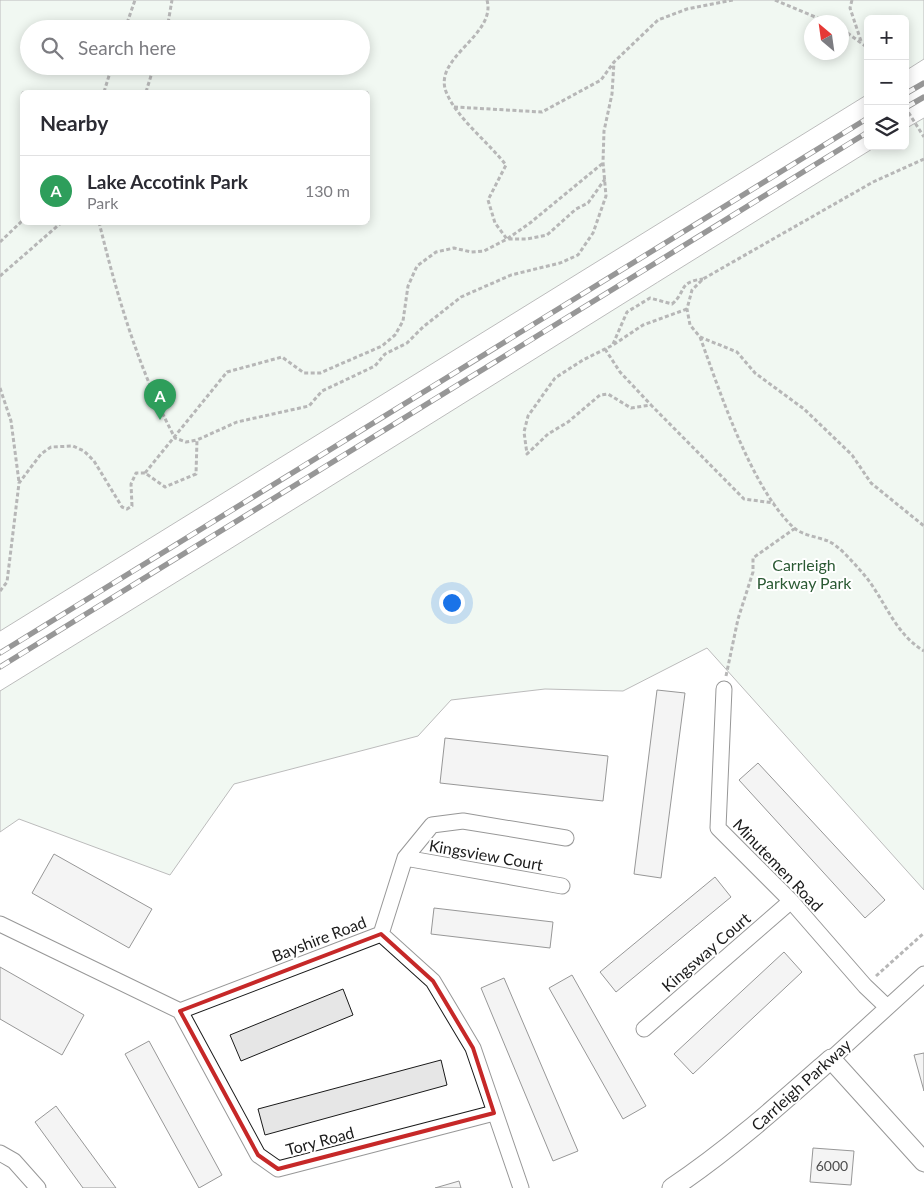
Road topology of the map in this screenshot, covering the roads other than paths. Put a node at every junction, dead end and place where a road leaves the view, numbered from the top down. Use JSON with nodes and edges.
{"nodes":[{"id":1,"x":724,"y":689,"type":"road end"},
{"id":2,"x":566,"y":838,"type":"dead end"},
{"id":3,"x":405,"y":858,"type":"junction"},
{"id":4,"x":562,"y":886,"type":"dead end"},
{"id":5,"x":791,"y":901,"type":"junction"},
{"id":6,"x":0,"y":924,"type":"edge"},
{"id":7,"x":381,"y":934,"type":"junction"},
{"id":8,"x":924,"y":974,"type":"edge"},
{"id":9,"x":887,"y":1007,"type":"junction"},
{"id":10,"x":180,"y":1011,"type":"junction"},
{"id":11,"x":644,"y":1029,"type":"dead end"},
{"id":12,"x":831,"y":1058,"type":"junction"},
{"id":13,"x":494,"y":1113,"type":"junction"},
{"id":14,"x":0,"y":1153,"type":"edge"},
{"id":15,"x":924,"y":1162,"type":"edge"},
{"id":16,"x":38,"y":1188,"type":"edge"},
{"id":17,"x":521,"y":1188,"type":"edge"},
{"id":18,"x":672,"y":1188,"type":"edge"}],
"edges":[{"from":1,"to":5,"type":"street","name":"Minutemen Road"},
{"from":2,"to":3,"type":"street"},
{"from":3,"to":4,"type":"street","name":"Kingsview Court"},
{"from":3,"to":7,"type":"street"},
{"from":5,"to":9,"type":"street","name":"Minutemen Road"},
{"from":5,"to":11,"type":"street","name":"Kingsway Court"},
{"from":6,"to":10,"type":"street"},
{"from":7,"to":10,"type":"street","name":"Bayshire Road"},
{"from":7,"to":13,"type":"street","name":"Bayshire Road"},
{"from":8,"to":9,"type":"street","name":"Carrleigh Parkway"},
{"from":9,"to":12,"type":"street","name":"Carrleigh Parkway"},
{"from":10,"to":13,"type":"street","name":"Tory Road"},
{"from":12,"to":15,"type":"street"},
{"from":12,"to":18,"type":"street","name":"Carrleigh Parkway"},
{"from":13,"to":17,"type":"street","name":"Bayshire Road"},
{"from":14,"to":16,"type":"street"}]}
